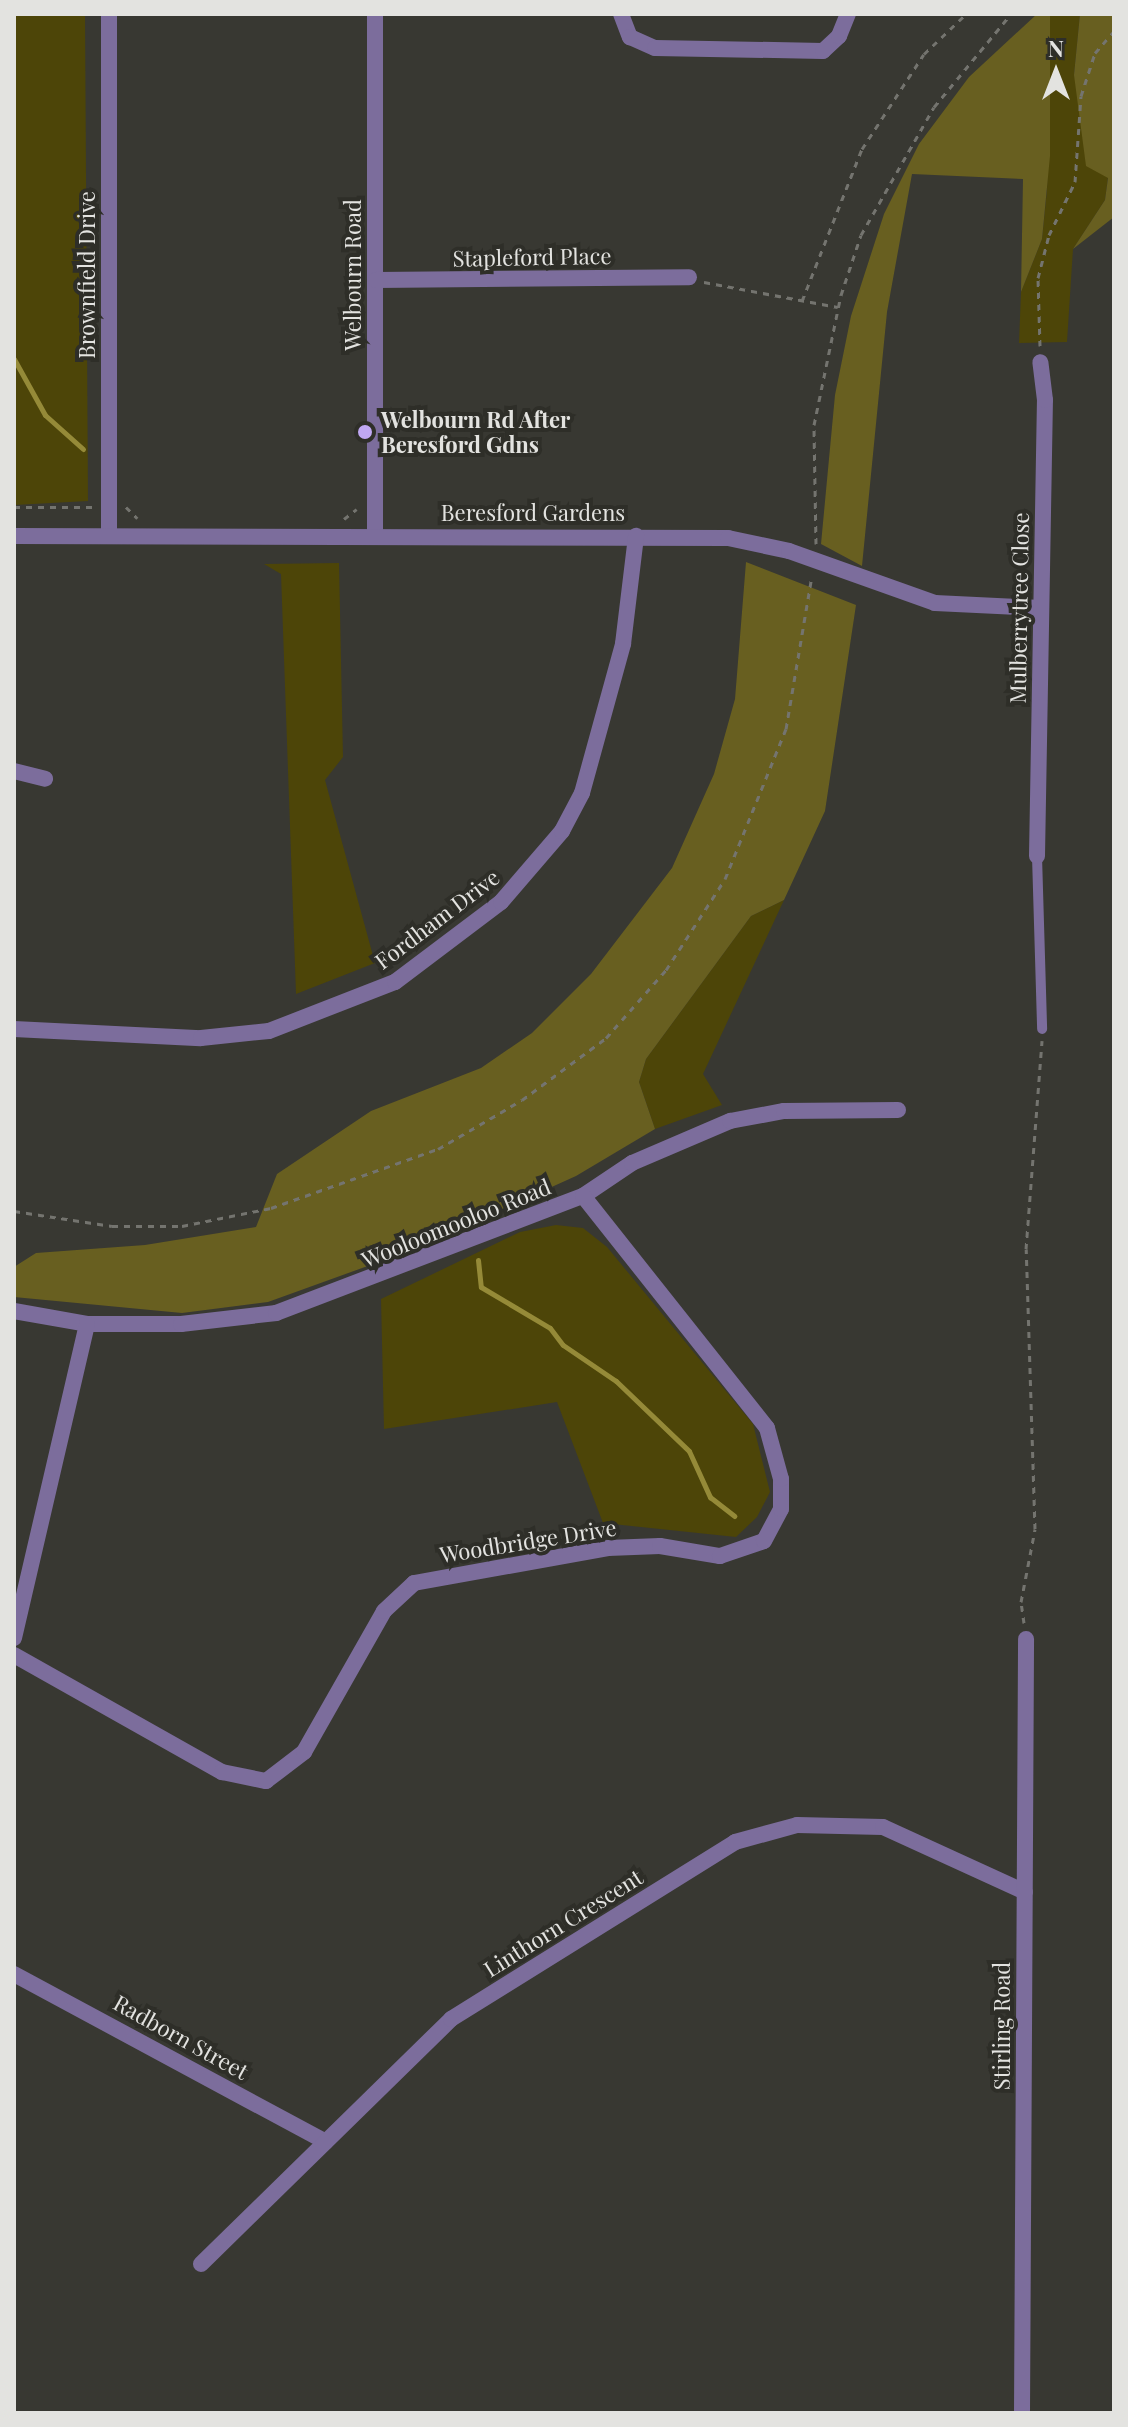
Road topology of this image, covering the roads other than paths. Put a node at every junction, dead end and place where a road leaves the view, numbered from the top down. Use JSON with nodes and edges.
{"nodes":[{"id":1,"x":109,"y":14,"type":"edge"},
{"id":2,"x":375,"y":14,"type":"edge"},
{"id":3,"x":621,"y":14,"type":"edge"},
{"id":4,"x":848,"y":14,"type":"edge"},
{"id":5,"x":689,"y":277,"type":"road end"},
{"id":6,"x":376,"y":280,"type":"junction"},
{"id":7,"x":1040,"y":362,"type":"road end"},
{"id":8,"x":109,"y":535,"type":"junction"},
{"id":9,"x":375,"y":535,"type":"junction"},
{"id":10,"x":14,"y":536,"type":"edge"},
{"id":11,"x":636,"y":536,"type":"junction"},
{"id":12,"x":1041,"y":608,"type":"junction"},
{"id":13,"x":14,"y":771,"type":"edge"},
{"id":14,"x":45,"y":779,"type":"dead end"},
{"id":15,"x":1037,"y":856,"type":"joint"},
{"id":16,"x":14,"y":1029,"type":"edge"},
{"id":17,"x":1042,"y":1029,"type":"road end"},
{"id":18,"x":898,"y":1110,"type":"dead end"},
{"id":19,"x":583,"y":1196,"type":"junction"},
{"id":20,"x":14,"y":1311,"type":"edge"},
{"id":21,"x":87,"y":1324,"type":"junction"},
{"id":22,"x":14,"y":1638,"type":"edge"},
{"id":23,"x":1026,"y":1639,"type":"road end"},
{"id":24,"x":14,"y":1655,"type":"edge"},
{"id":25,"x":1025,"y":1892,"type":"junction"},
{"id":26,"x":14,"y":1974,"type":"edge"},
{"id":27,"x":326,"y":2142,"type":"junction"},
{"id":28,"x":201,"y":2264,"type":"dead end"},
{"id":29,"x":1022,"y":2413,"type":"edge"}],
"edges":[{"from":1,"to":8,"type":"street","name":"Brownfield Drive"},
{"from":2,"to":6,"type":"street","name":"Welbourn Road"},
{"from":3,"to":4,"type":"street"},
{"from":5,"to":6,"type":"street","name":"Stapleford Place"},
{"from":6,"to":9,"type":"street","name":"Welbourn Road"},
{"from":7,"to":12,"type":"street","name":"Mulberrytree Close"},
{"from":8,"to":9,"type":"street","name":"Beresford Gardens"},
{"from":8,"to":10,"type":"street","name":"Beresford Gardens"},
{"from":9,"to":11,"type":"street","name":"Beresford Gardens"},
{"from":11,"to":12,"type":"street","name":"Beresford Gardens"},
{"from":11,"to":16,"type":"street","name":"Fordham Drive"},
{"from":12,"to":15,"type":"street","name":"Mulberrytree Close"},
{"from":13,"to":14,"type":"street"},
{"from":15,"to":17,"type":"lane"},
{"from":18,"to":19,"type":"street","name":"Wooloomooloo Road"},
{"from":19,"to":21,"type":"street","name":"Wooloomooloo Road"},
{"from":19,"to":24,"type":"street","name":"Woodbridge Drive"},
{"from":20,"to":21,"type":"street","name":"Wooloomooloo Road"},
{"from":21,"to":22,"type":"street"},
{"from":23,"to":25,"type":"street","name":"Stirling Road"},
{"from":25,"to":27,"type":"street","name":"Linthorn Crescent"},
{"from":25,"to":29,"type":"street","name":"Stirling Road"},
{"from":26,"to":27,"type":"street","name":"Radborn Street"},
{"from":27,"to":28,"type":"street","name":"Linthorn Crescent"}]}
